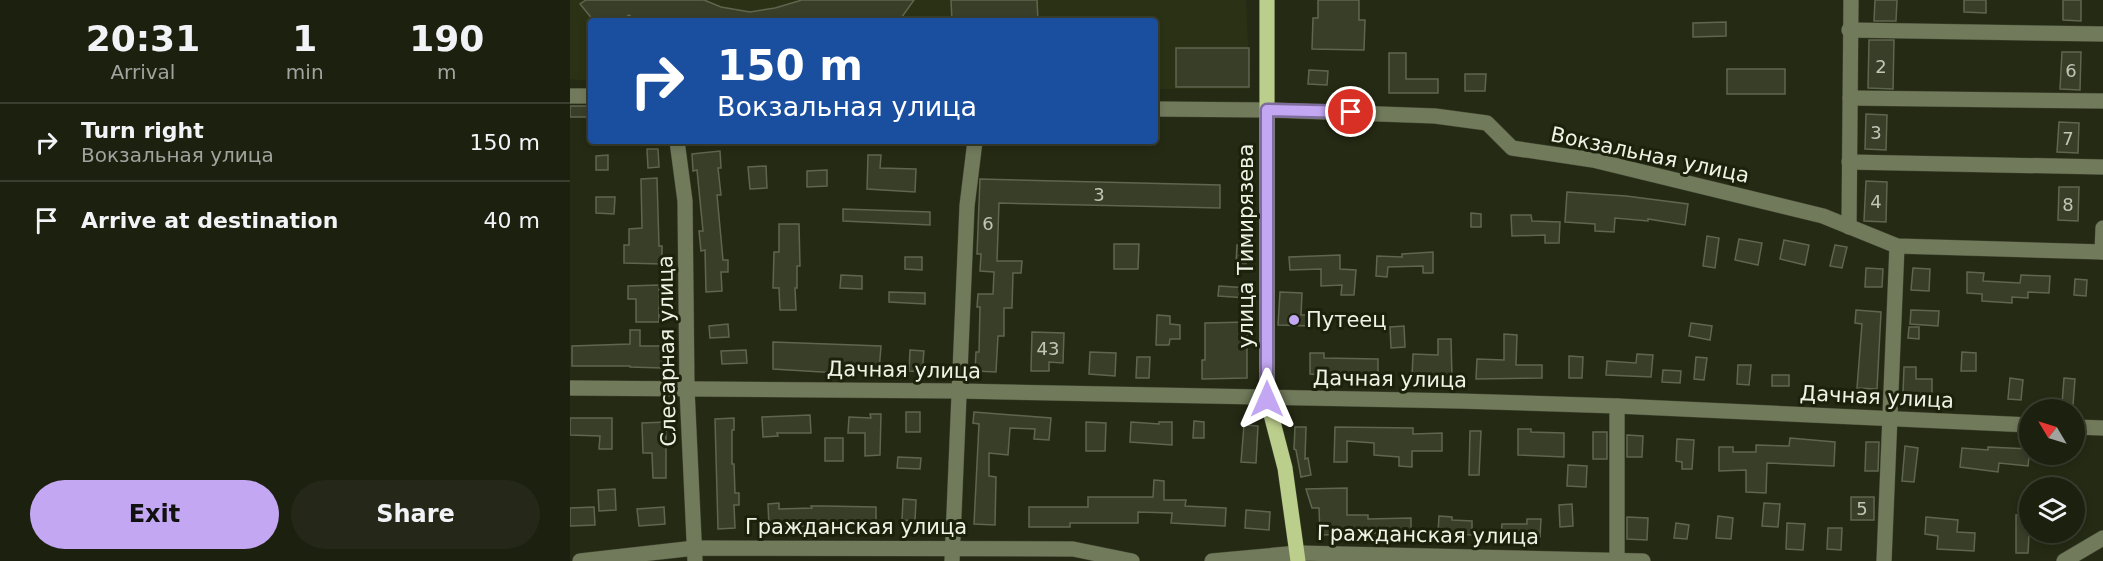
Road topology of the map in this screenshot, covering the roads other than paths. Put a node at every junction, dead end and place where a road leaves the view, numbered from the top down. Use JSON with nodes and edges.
{"nodes":[{"id":1,"x":1268,"y":0,"type":"edge"},
{"id":2,"x":1851,"y":0,"type":"edge"},
{"id":3,"x":1849,"y":30,"type":"junction"},
{"id":4,"x":2103,"y":34,"type":"edge"},
{"id":5,"x":570,"y":96,"type":"edge"},
{"id":6,"x":588,"y":96,"type":"edge"},
{"id":7,"x":1850,"y":98,"type":"junction"},
{"id":8,"x":2103,"y":101,"type":"edge"},
{"id":9,"x":1158,"y":109,"type":"edge"},
{"id":10,"x":1267,"y":110,"type":"junction"},
{"id":11,"x":677,"y":144,"type":"edge"},
{"id":12,"x":975,"y":144,"type":"edge"},
{"id":13,"x":1849,"y":162,"type":"junction"},
{"id":14,"x":2103,"y":167,"type":"edge"},
{"id":15,"x":1849,"y":227,"type":"junction"},
{"id":16,"x":2103,"y":228,"type":"edge"},
{"id":17,"x":1898,"y":246,"type":"junction"},
{"id":18,"x":2103,"y":252,"type":"edge"},
{"id":19,"x":570,"y":388,"type":"edge"},
{"id":20,"x":687,"y":389,"type":"junction"},
{"id":21,"x":958,"y":391,"type":"junction"},
{"id":22,"x":1267,"y":399,"type":"junction"},
{"id":23,"x":1617,"y":406,"type":"junction"},
{"id":24,"x":1890,"y":418,"type":"junction"},
{"id":25,"x":2019,"y":424,"type":"edge"},
{"id":26,"x":2085,"y":427,"type":"edge"},
{"id":27,"x":2103,"y":428,"type":"edge"},
{"id":28,"x":2103,"y":538,"type":"edge"},
{"id":29,"x":695,"y":554,"type":"edge"},
{"id":30,"x":952,"y":554,"type":"edge"},
{"id":31,"x":1298,"y":557,"type":"edge"},
{"id":32,"x":1617,"y":560,"type":"edge"},
{"id":33,"x":580,"y":561,"type":"edge"},
{"id":34,"x":1132,"y":561,"type":"edge"},
{"id":35,"x":1212,"y":561,"type":"edge"},
{"id":36,"x":1643,"y":561,"type":"edge"},
{"id":37,"x":1884,"y":561,"type":"edge"},
{"id":38,"x":2064,"y":561,"type":"edge"}],
"edges":[{"from":1,"to":10,"type":"main road","name":"улица Тимирязева"},
{"from":2,"to":3,"type":"street"},
{"from":3,"to":4,"type":"street"},
{"from":3,"to":7,"type":"street"},
{"from":5,"to":6,"type":"street"},
{"from":7,"to":8,"type":"street"},
{"from":7,"to":13,"type":"street"},
{"from":9,"to":10,"type":"street","name":"Вокзальная улица"},
{"from":10,"to":15,"type":"street","name":"Вокзальная улица"},
{"from":10,"to":22,"type":"main road","name":"улица Тимирязева"},
{"from":11,"to":20,"type":"street","name":"Слесарная улица"},
{"from":12,"to":21,"type":"street"},
{"from":13,"to":14,"type":"street"},
{"from":13,"to":15,"type":"street"},
{"from":15,"to":17,"type":"street","name":"Вокзальная улица"},
{"from":16,"to":18,"type":"street"},
{"from":17,"to":18,"type":"street","name":"Вокзальная улица"},
{"from":17,"to":24,"type":"street"},
{"from":19,"to":20,"type":"street","name":"Дачная улица"},
{"from":20,"to":21,"type":"street","name":"Дачная улица"},
{"from":20,"to":29,"type":"street","name":"Слесарная улица"},
{"from":21,"to":22,"type":"street","name":"Дачная улица"},
{"from":21,"to":30,"type":"street"},
{"from":22,"to":23,"type":"street","name":"Дачная улица"},
{"from":22,"to":31,"type":"main road","name":"улица Тимирязева"},
{"from":23,"to":24,"type":"street","name":"Дачная улица"},
{"from":23,"to":32,"type":"street"},
{"from":24,"to":25,"type":"street","name":"Дачная улица"},
{"from":24,"to":37,"type":"street"},
{"from":26,"to":27,"type":"street"},
{"from":28,"to":38,"type":"street"},
{"from":29,"to":30,"type":"street","name":"Гражданская улица"},
{"from":29,"to":33,"type":"street","name":"Гражданская улица"},
{"from":30,"to":34,"type":"street","name":"Гражданская улица"},
{"from":31,"to":32,"type":"street","name":"Гражданская улица"},
{"from":31,"to":35,"type":"street","name":"Гражданская улица"},
{"from":32,"to":36,"type":"street","name":"Гражданская улица"}]}
